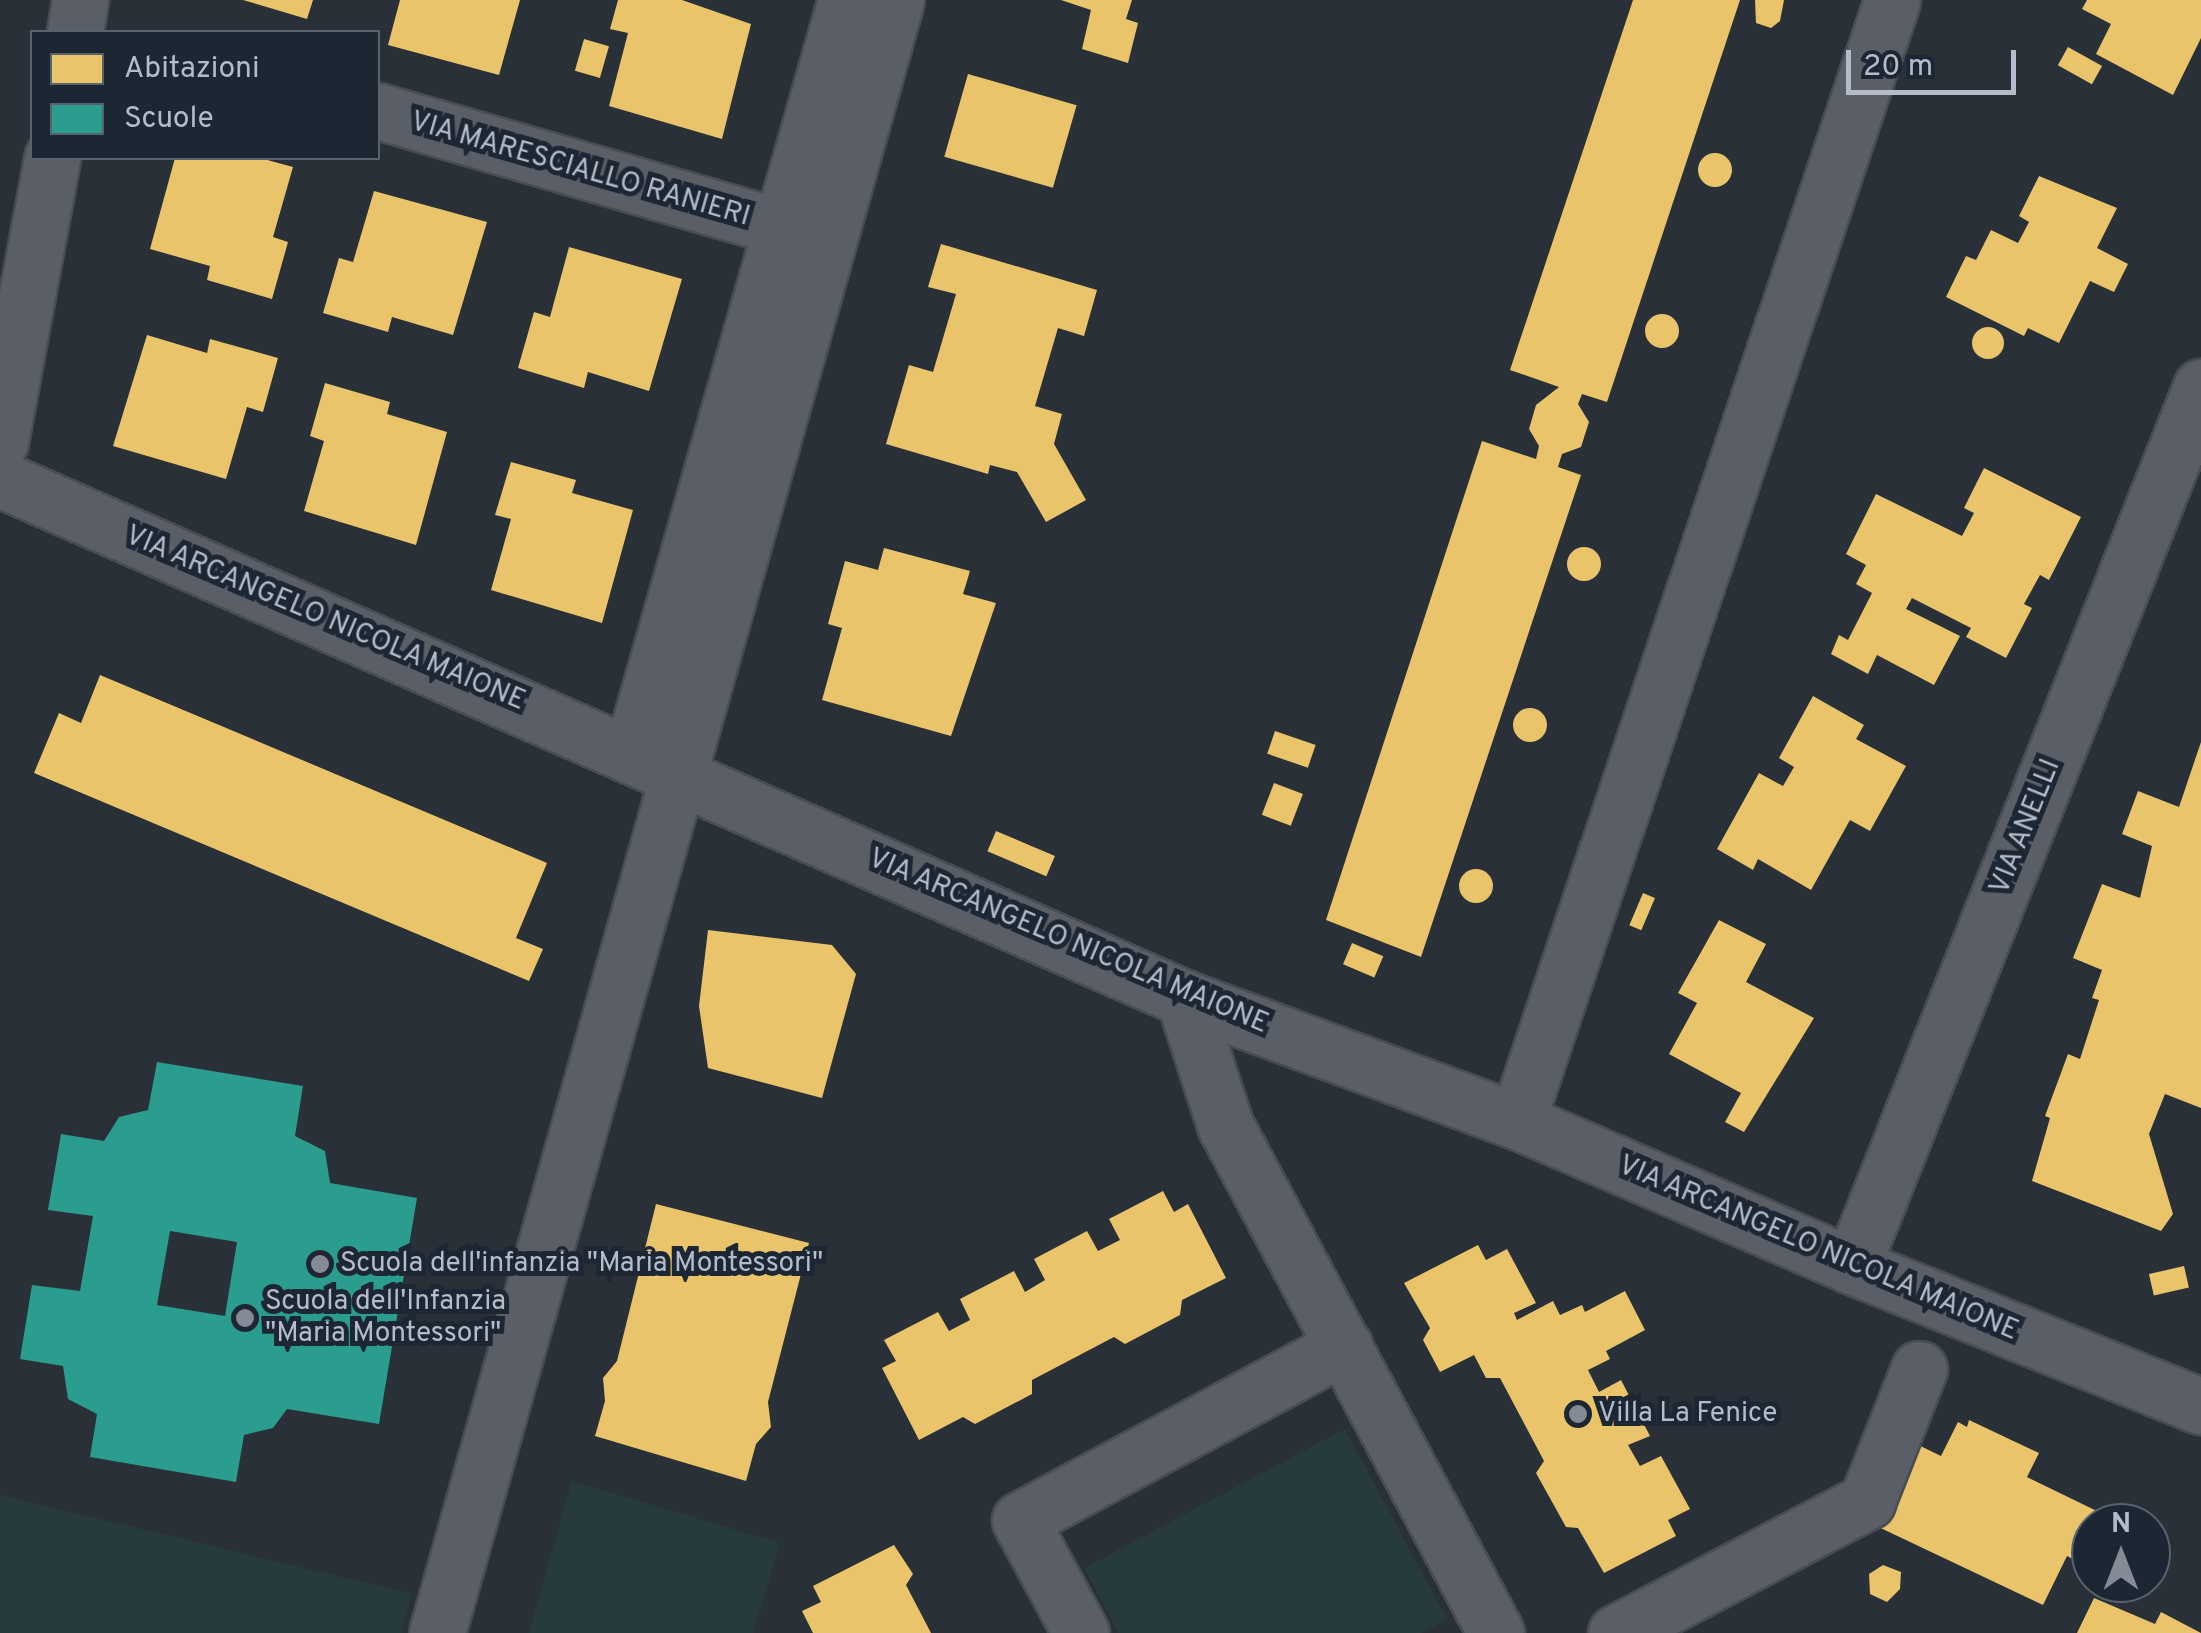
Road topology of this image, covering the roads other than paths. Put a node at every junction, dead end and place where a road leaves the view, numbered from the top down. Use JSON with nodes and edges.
{"nodes":[{"id":1,"x":846,"y":0,"type":"edge"},
{"id":2,"x":896,"y":0,"type":"edge"},
{"id":3,"x":1892,"y":0,"type":"edge"},
{"id":4,"x":380,"y":112,"type":"edge"},
{"id":5,"x":52,"y":160,"type":"edge"},
{"id":6,"x":782,"y":228,"type":"junction"},
{"id":7,"x":2201,"y":387,"type":"edge"},
{"id":8,"x":0,"y":442,"type":"edge"},
{"id":9,"x":0,"y":479,"type":"edge"},
{"id":10,"x":632,"y":752,"type":"junction"},
{"id":11,"x":681,"y":773,"type":"junction"},
{"id":12,"x":1184,"y":998,"type":"junction"},
{"id":13,"x":1516,"y":1121,"type":"junction"},
{"id":14,"x":1852,"y":1266,"type":"junction"},
{"id":15,"x":1344,"y":1346,"type":"junction"},
{"id":16,"x":1919,"y":1369,"type":"dead end"},
{"id":17,"x":2201,"y":1406,"type":"edge"},
{"id":18,"x":437,"y":1633,"type":"edge"},
{"id":19,"x":1081,"y":1633,"type":"edge"},
{"id":20,"x":1496,"y":1633,"type":"edge"},
{"id":21,"x":1616,"y":1633,"type":"edge"}],
"edges":[{"from":1,"to":6,"type":"street"},
{"from":2,"to":11,"type":"street"},
{"from":3,"to":13,"type":"street"},
{"from":4,"to":6,"type":"street","name":"VIA MARESCIALLO RANIERI"},
{"from":5,"to":8,"type":"street"},
{"from":6,"to":10,"type":"street"},
{"from":7,"to":14,"type":"street","name":"VIA ANELLI"},
{"from":9,"to":10,"type":"street","name":"VIA ARCANGELO NICOLA MAIONE"},
{"from":10,"to":11,"type":"street","name":"VIA ARCANGELO NICOLA MAIONE"},
{"from":11,"to":12,"type":"street","name":"VIA ARCANGELO NICOLA MAIONE"},
{"from":11,"to":18,"type":"street"},
{"from":12,"to":13,"type":"street","name":"VIA ARCANGELO NICOLA MAIONE"},
{"from":12,"to":15,"type":"street"},
{"from":13,"to":14,"type":"street","name":"VIA ARCANGELO NICOLA MAIONE"},
{"from":14,"to":17,"type":"street","name":"VIA ARCANGELO NICOLA MAIONE"},
{"from":15,"to":19,"type":"street"},
{"from":15,"to":20,"type":"street"},
{"from":16,"to":21,"type":"street"}]}
